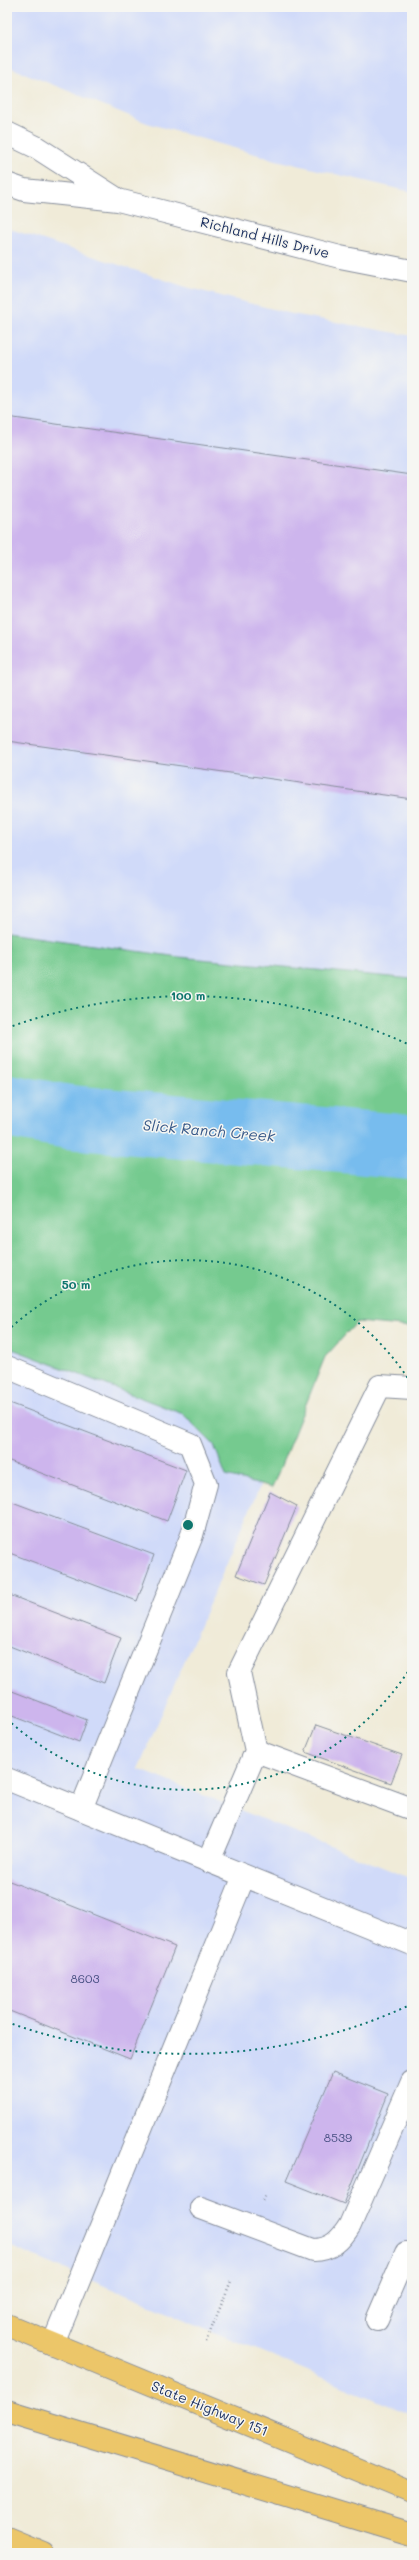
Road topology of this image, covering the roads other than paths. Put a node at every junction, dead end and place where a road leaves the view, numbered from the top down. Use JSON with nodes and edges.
{"nodes":[{"id":1,"x":7,"y":134,"type":"edge"},
{"id":2,"x":7,"y":184,"type":"edge"},
{"id":3,"x":118,"y":200,"type":"junction"},
{"id":4,"x":412,"y":271,"type":"edge"},
{"id":5,"x":7,"y":1367,"type":"edge"},
{"id":6,"x":412,"y":1388,"type":"edge"},
{"id":7,"x":256,"y":1751,"type":"junction"},
{"id":8,"x":7,"y":1779,"type":"edge"},
{"id":9,"x":81,"y":1809,"type":"junction"},
{"id":10,"x":412,"y":1809,"type":"edge"},
{"id":11,"x":209,"y":1861,"type":"junction"},
{"id":12,"x":244,"y":1876,"type":"junction"},
{"id":13,"x":412,"y":1944,"type":"edge"},
{"id":14,"x":412,"y":2082,"type":"edge"},
{"id":15,"x":201,"y":2208,"type":"dead end"},
{"id":16,"x":410,"y":2250,"type":"edge"},
{"id":17,"x":377,"y":2320,"type":"dead end"},
{"id":18,"x":7,"y":2325,"type":"edge"},
{"id":19,"x":53,"y":2344,"type":"junction"},
{"id":20,"x":7,"y":2411,"type":"edge"},
{"id":21,"x":412,"y":2492,"type":"edge"},
{"id":22,"x":412,"y":2534,"type":"edge"},
{"id":23,"x":7,"y":2538,"type":"edge"},
{"id":24,"x":43,"y":2553,"type":"edge"}],
"edges":[{"from":1,"to":3,"type":"street","name":"Richland Hills Drive"},
{"from":2,"to":3,"type":"street","name":"Richland Hills Drive"},
{"from":3,"to":4,"type":"street","name":"Richland Hills Drive"},
{"from":5,"to":9,"type":"street"},
{"from":6,"to":7,"type":"street"},
{"from":7,"to":10,"type":"street"},
{"from":7,"to":11,"type":"street"},
{"from":8,"to":9,"type":"street"},
{"from":9,"to":11,"type":"street"},
{"from":11,"to":12,"type":"street"},
{"from":12,"to":13,"type":"street"},
{"from":12,"to":19,"type":"street"},
{"from":14,"to":15,"type":"street"},
{"from":16,"to":17,"type":"street"},
{"from":18,"to":19,"type":"main road","name":"State Highway 151"},
{"from":19,"to":21,"type":"main road","name":"State Highway 151"},
{"from":20,"to":22,"type":"main road"},
{"from":23,"to":24,"type":"main road"}]}
